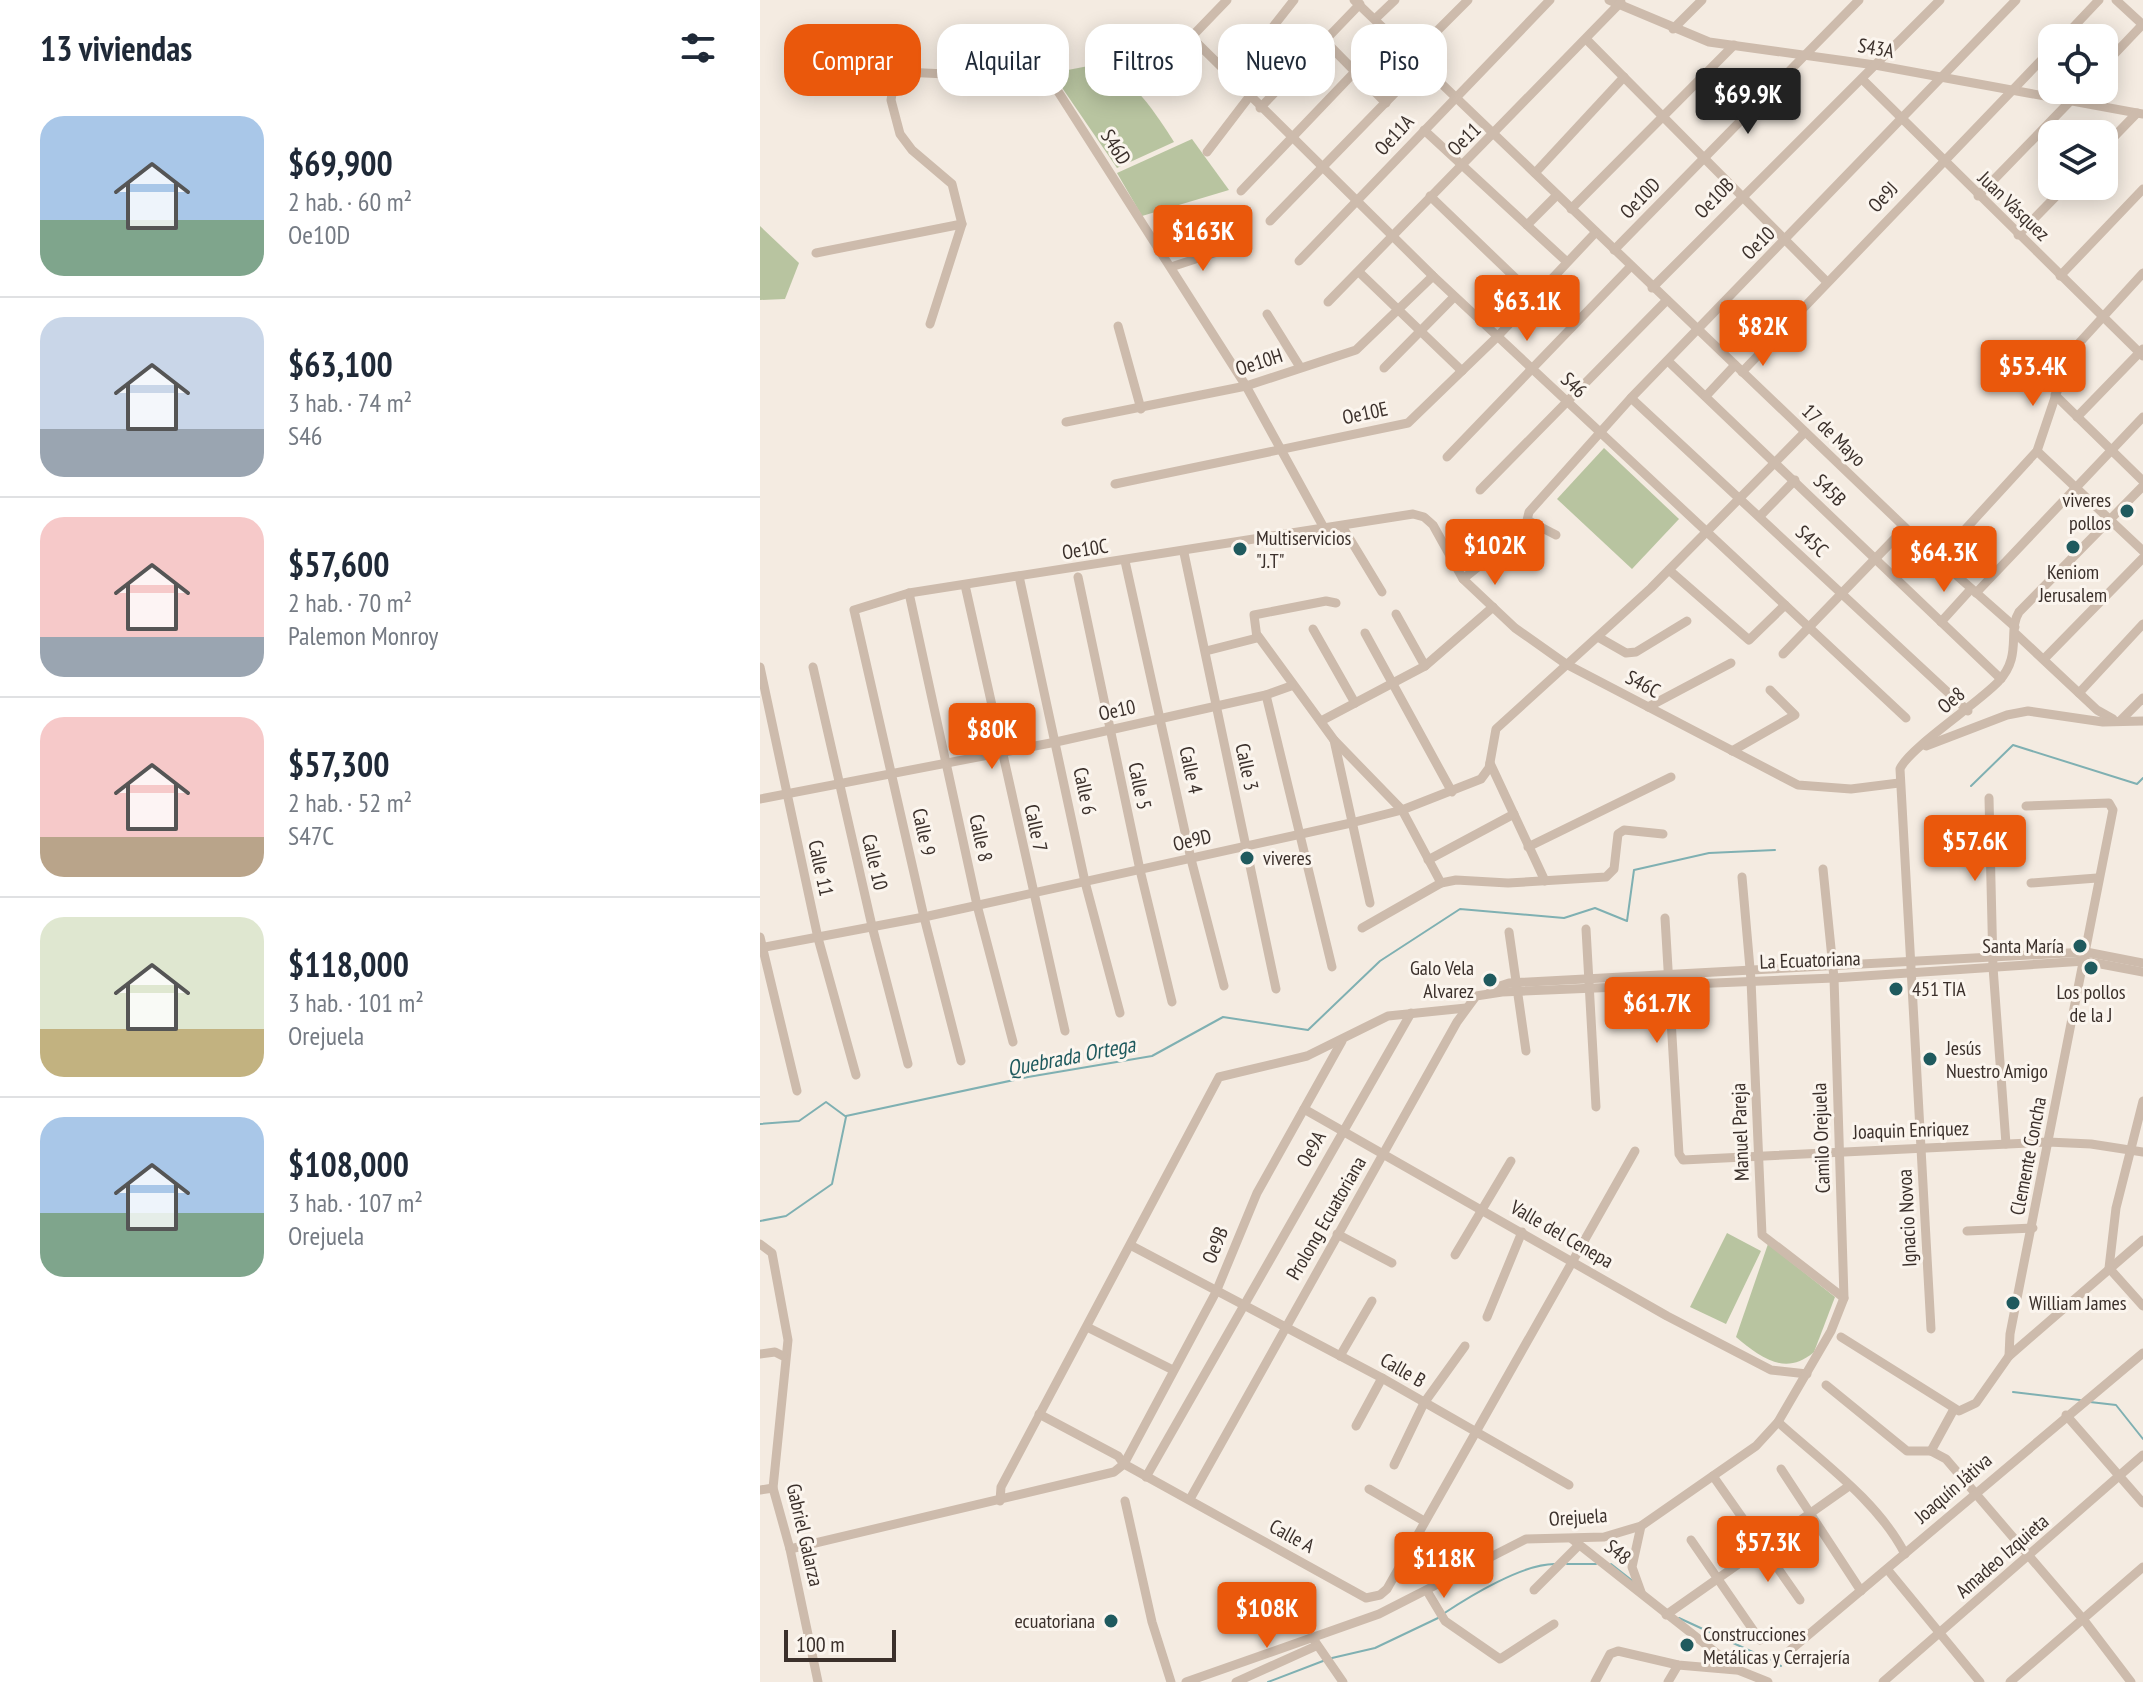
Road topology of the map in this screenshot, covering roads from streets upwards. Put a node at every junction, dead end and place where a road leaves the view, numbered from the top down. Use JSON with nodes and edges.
{"nodes":[{"id":1,"x":1227,"y":0,"type":"edge"},
{"id":2,"x":1395,"y":0,"type":"edge"},
{"id":3,"x":1468,"y":0,"type":"edge"},
{"id":4,"x":1550,"y":0,"type":"edge"},
{"id":5,"x":1609,"y":0,"type":"edge"},
{"id":6,"x":1702,"y":0,"type":"edge"},
{"id":7,"x":1859,"y":0,"type":"edge"},
{"id":8,"x":1940,"y":0,"type":"edge"},
{"id":9,"x":2016,"y":0,"type":"edge"},
{"id":10,"x":2099,"y":0,"type":"edge"},
{"id":11,"x":2116,"y":0,"type":"edge"},
{"id":12,"x":1292,"y":1,"type":"edge"},
{"id":13,"x":1357,"y":2,"type":"edge"},
{"id":14,"x":1622,"y":2,"type":"edge"},
{"id":15,"x":1375,"y":19,"type":"junction"},
{"id":16,"x":1274,"y":24,"type":"edge"},
{"id":17,"x":1380,"y":24,"type":"edge"},
{"id":18,"x":1444,"y":24,"type":"edge"},
{"id":19,"x":2076,"y":24,"type":"edge"},
{"id":20,"x":2143,"y":24,"type":"edge"},
{"id":21,"x":1202,"y":26,"type":"edge"},
{"id":22,"x":1335,"y":29,"type":"edge"},
{"id":23,"x":1673,"y":29,"type":"junction"},
{"id":24,"x":1587,"y":40,"type":"junction"},
{"id":25,"x":1734,"y":45,"type":"junction"},
{"id":26,"x":1202,"y":48,"type":"edge"},
{"id":27,"x":2118,"y":50,"type":"edge"},
{"id":28,"x":1335,"y":52,"type":"edge"},
{"id":29,"x":1805,"y":55,"type":"junction"},
{"id":30,"x":2038,"y":64,"type":"edge"},
{"id":31,"x":1218,"y":65,"type":"edge"},
{"id":32,"x":1875,"y":65,"type":"junction"},
{"id":33,"x":1351,"y":70,"type":"edge"},
{"id":34,"x":1624,"y":77,"type":"junction"},
{"id":35,"x":1351,"y":78,"type":"edge"},
{"id":36,"x":1937,"y":78,"type":"junction"},
{"id":37,"x":1862,"y":79,"type":"junction"},
{"id":38,"x":1447,"y":88,"type":"edge"},
{"id":39,"x":2011,"y":92,"type":"junction"},
{"id":40,"x":1272,"y":96,"type":"edge"},
{"id":41,"x":1379,"y":96,"type":"edge"},
{"id":42,"x":1393,"y":96,"type":"edge"},
{"id":43,"x":1455,"y":96,"type":"junction"},
{"id":44,"x":1249,"y":97,"type":"joint"},
{"id":45,"x":2038,"y":97,"type":"edge"},
{"id":46,"x":1386,"y":103,"type":"junction"},
{"id":47,"x":2068,"y":104,"type":"edge"},
{"id":48,"x":2082,"y":104,"type":"edge"},
{"id":49,"x":1260,"y":108,"type":"junction"},
{"id":50,"x":2140,"y":114,"type":"edge"},
{"id":51,"x":1663,"y":116,"type":"junction"},
{"id":52,"x":1901,"y":120,"type":"junction"},
{"id":53,"x":1424,"y":130,"type":"junction"},
{"id":54,"x":2118,"y":134,"type":"edge"},
{"id":55,"x":1493,"y":135,"type":"junction"},
{"id":56,"x":1291,"y":139,"type":"junction"},
{"id":57,"x":1207,"y":152,"type":"dead end"},
{"id":58,"x":1704,"y":158,"type":"junction"},
{"id":59,"x":1942,"y":161,"type":"junction"},
{"id":60,"x":1462,"y":165,"type":"junction"},
{"id":61,"x":1321,"y":169,"type":"junction"},
{"id":62,"x":1535,"y":173,"type":"junction"},
{"id":63,"x":2143,"y":189,"type":"edge"},
{"id":64,"x":1241,"y":191,"type":"dead end"},
{"id":65,"x":1557,"y":195,"type":"junction"},
{"id":66,"x":1741,"y":195,"type":"junction"},
{"id":67,"x":1430,"y":196,"type":"junction"},
{"id":68,"x":1978,"y":196,"type":"junction"},
{"id":69,"x":2052,"y":200,"type":"edge"},
{"id":70,"x":1356,"y":202,"type":"junction"},
{"id":71,"x":1571,"y":209,"type":"junction"},
{"id":72,"x":1270,"y":221,"type":"dead end"},
{"id":73,"x":962,"y":224,"type":"junction"},
{"id":74,"x":1527,"y":225,"type":"junction"},
{"id":75,"x":1596,"y":232,"type":"junction"},
{"id":76,"x":2018,"y":235,"type":"junction"},
{"id":77,"x":1391,"y":236,"type":"junction"},
{"id":78,"x":1786,"y":240,"type":"junction"},
{"id":79,"x":1226,"y":249,"type":"dead end"},
{"id":80,"x":1614,"y":250,"type":"junction"},
{"id":81,"x":816,"y":253,"type":"dead end"},
{"id":82,"x":1299,"y":261,"type":"dead end"},
{"id":83,"x":1567,"y":262,"type":"junction"},
{"id":84,"x":1631,"y":266,"type":"junction"},
{"id":85,"x":1171,"y":267,"type":"junction"},
{"id":86,"x":1359,"y":272,"type":"junction"},
{"id":87,"x":2143,"y":273,"type":"edge"},
{"id":88,"x":1433,"y":276,"type":"junction"},
{"id":89,"x":2060,"y":276,"type":"junction"},
{"id":90,"x":1827,"y":282,"type":"junction"},
{"id":91,"x":1652,"y":288,"type":"junction"},
{"id":92,"x":1454,"y":297,"type":"junction"},
{"id":93,"x":1535,"y":297,"type":"junction"},
{"id":94,"x":1667,"y":300,"type":"junction"},
{"id":95,"x":1328,"y":302,"type":"dead end"},
{"id":96,"x":1400,"y":311,"type":"junction"},
{"id":97,"x":1267,"y":314,"type":"dead end"},
{"id":98,"x":2101,"y":316,"type":"junction"},
{"id":99,"x":930,"y":324,"type":"dead end"},
{"id":100,"x":1118,"y":326,"type":"dead end"},
{"id":101,"x":1698,"y":329,"type":"junction"},
{"id":102,"x":1421,"y":330,"type":"junction"},
{"id":103,"x":1497,"y":337,"type":"junction"},
{"id":104,"x":2142,"y":353,"type":"edge"},
{"id":105,"x":1668,"y":361,"type":"junction"},
{"id":106,"x":1300,"y":367,"type":"junction"},
{"id":107,"x":1384,"y":368,"type":"dead end"},
{"id":108,"x":1739,"y":368,"type":"junction"},
{"id":109,"x":1462,"y":371,"type":"junction"},
{"id":110,"x":1532,"y":371,"type":"junction"},
{"id":111,"x":1246,"y":386,"type":"junction"},
{"id":112,"x":2055,"y":395,"type":"junction"},
{"id":113,"x":1706,"y":396,"type":"junction"},
{"id":114,"x":1631,"y":398,"type":"junction"},
{"id":115,"x":1565,"y":402,"type":"junction"},
{"id":116,"x":1141,"y":409,"type":"junction"},
{"id":117,"x":2077,"y":417,"type":"junction"},
{"id":118,"x":2143,"y":417,"type":"edge"},
{"id":119,"x":1066,"y":422,"type":"dead end"},
{"id":120,"x":1599,"y":432,"type":"junction"},
{"id":121,"x":1805,"y":432,"type":"junction"},
{"id":122,"x":1282,"y":450,"type":"junction"},
{"id":123,"x":2037,"y":451,"type":"junction"},
{"id":124,"x":2111,"y":451,"type":"junction"},
{"id":125,"x":1447,"y":457,"type":"dead end"},
{"id":126,"x":1775,"y":461,"type":"junction"},
{"id":127,"x":1795,"y":480,"type":"junction"},
{"id":128,"x":2143,"y":483,"type":"edge"},
{"id":129,"x":1115,"y":484,"type":"dead end"},
{"id":130,"x":2078,"y":488,"type":"junction"},
{"id":131,"x":1480,"y":490,"type":"dead end"},
{"id":132,"x":1739,"y":497,"type":"junction"},
{"id":133,"x":1760,"y":516,"type":"junction"},
{"id":134,"x":2111,"y":519,"type":"junction"},
{"id":135,"x":1529,"y":521,"type":"junction"},
{"id":136,"x":1342,"y":526,"type":"junction"},
{"id":137,"x":1324,"y":528,"type":"junction"},
{"id":138,"x":1905,"y":528,"type":"junction"},
{"id":139,"x":1705,"y":533,"type":"junction"},
{"id":140,"x":1556,"y":535,"type":"dead end"},
{"id":141,"x":2143,"y":551,"type":"edge"},
{"id":142,"x":1184,"y":553,"type":"junction"},
{"id":143,"x":2143,"y":558,"type":"edge"},
{"id":144,"x":1873,"y":559,"type":"junction"},
{"id":145,"x":1938,"y":559,"type":"junction"},
{"id":146,"x":1125,"y":561,"type":"junction"},
{"id":147,"x":1669,"y":570,"type":"junction"},
{"id":148,"x":1019,"y":576,"type":"junction"},
{"id":149,"x":1078,"y":577,"type":"dead end"},
{"id":150,"x":1463,"y":579,"type":"junction"},
{"id":151,"x":965,"y":585,"type":"junction"},
{"id":152,"x":1973,"y":591,"type":"junction"},
{"id":153,"x":1382,"y":592,"type":"dead end"},
{"id":154,"x":909,"y":593,"type":"junction"},
{"id":155,"x":1841,"y":594,"type":"junction"},
{"id":156,"x":1336,"y":603,"type":"dead end"},
{"id":157,"x":1785,"y":605,"type":"junction"},
{"id":158,"x":1493,"y":607,"type":"junction"},
{"id":159,"x":854,"y":610,"type":"joint"},
{"id":160,"x":1396,"y":614,"type":"dead end"},
{"id":161,"x":1687,"y":621,"type":"dead end"},
{"id":162,"x":1941,"y":622,"type":"junction"},
{"id":163,"x":2143,"y":624,"type":"edge"},
{"id":164,"x":1809,"y":626,"type":"junction"},
{"id":165,"x":1313,"y":629,"type":"dead end"},
{"id":166,"x":2015,"y":631,"type":"junction"},
{"id":167,"x":1365,"y":633,"type":"dead end"},
{"id":168,"x":1258,"y":636,"type":"junction"},
{"id":169,"x":1598,"y":637,"type":"junction"},
{"id":170,"x":1206,"y":651,"type":"junction"},
{"id":171,"x":1783,"y":654,"type":"dead end"},
{"id":172,"x":2044,"y":659,"type":"junction"},
{"id":173,"x":1731,"y":663,"type":"dead end"},
{"id":174,"x":1566,"y":664,"type":"junction"},
{"id":175,"x":1425,"y":666,"type":"junction"},
{"id":176,"x":760,"y":667,"type":"edge"},
{"id":177,"x":813,"y":667,"type":"dead end"},
{"id":178,"x":2001,"y":679,"type":"junction"},
{"id":179,"x":1391,"y":684,"type":"junction"},
{"id":180,"x":1291,"y":686,"type":"junction"},
{"id":181,"x":1770,"y":690,"type":"dead end"},
{"id":182,"x":2079,"y":693,"type":"junction"},
{"id":183,"x":1266,"y":695,"type":"junction"},
{"id":184,"x":2143,"y":698,"type":"edge"},
{"id":185,"x":1355,"y":703,"type":"junction"},
{"id":186,"x":1217,"y":707,"type":"junction"},
{"id":187,"x":1648,"y":707,"type":"junction"},
{"id":188,"x":1968,"y":711,"type":"junction"},
{"id":189,"x":1906,"y":718,"type":"dead end"},
{"id":190,"x":1162,"y":719,"type":"junction"},
{"id":191,"x":1321,"y":721,"type":"junction"},
{"id":192,"x":2120,"y":721,"type":"junction"},
{"id":193,"x":2143,"y":721,"type":"edge"},
{"id":194,"x":1110,"y":731,"type":"junction"},
{"id":195,"x":1334,"y":740,"type":"junction"},
{"id":196,"x":1056,"y":742,"type":"junction"},
{"id":197,"x":1920,"y":747,"type":"junction"},
{"id":198,"x":1732,"y":751,"type":"junction"},
{"id":199,"x":1001,"y":752,"type":"junction"},
{"id":200,"x":947,"y":763,"type":"junction"},
{"id":201,"x":1490,"y":763,"type":"junction"},
{"id":202,"x":893,"y":773,"type":"junction"},
{"id":203,"x":1671,"y":777,"type":"dead end"},
{"id":204,"x":839,"y":784,"type":"junction"},
{"id":205,"x":1899,"y":785,"type":"junction"},
{"id":206,"x":1452,"y":792,"type":"junction"},
{"id":207,"x":786,"y":794,"type":"junction"},
{"id":208,"x":1989,"y":798,"type":"dead end"},
{"id":209,"x":760,"y":799,"type":"edge"},
{"id":210,"x":2026,"y":806,"type":"dead end"},
{"id":211,"x":1402,"y":810,"type":"junction"},
{"id":212,"x":1514,"y":814,"type":"junction"},
{"id":213,"x":1351,"y":823,"type":"junction"},
{"id":214,"x":1297,"y":834,"type":"junction"},
{"id":215,"x":1663,"y":834,"type":"dead end"},
{"id":216,"x":1245,"y":847,"type":"junction"},
{"id":217,"x":1528,"y":847,"type":"junction"},
{"id":218,"x":1191,"y":859,"type":"junction"},
{"id":219,"x":1428,"y":860,"type":"junction"},
{"id":220,"x":1823,"y":869,"type":"dead end"},
{"id":221,"x":1140,"y":870,"type":"junction"},
{"id":222,"x":1742,"y":877,"type":"dead end"},
{"id":223,"x":2097,"y":878,"type":"junction"},
{"id":224,"x":1545,"y":881,"type":"junction"},
{"id":225,"x":1085,"y":882,"type":"junction"},
{"id":226,"x":1441,"y":883,"type":"junction"},
{"id":227,"x":2031,"y":883,"type":"dead end"},
{"id":228,"x":1032,"y":893,"type":"junction"},
{"id":229,"x":1370,"y":903,"type":"dead end"},
{"id":230,"x":977,"y":905,"type":"junction"},
{"id":231,"x":924,"y":917,"type":"junction"},
{"id":232,"x":1665,"y":918,"type":"dead end"},
{"id":233,"x":872,"y":926,"type":"junction"},
{"id":234,"x":1362,"y":928,"type":"dead end"},
{"id":235,"x":1586,"y":929,"type":"dead end"},
{"id":236,"x":1509,"y":932,"type":"dead end"},
{"id":237,"x":818,"y":938,"type":"junction"},
{"id":238,"x":761,"y":944,"type":"edge"},
{"id":239,"x":2086,"y":956,"type":"junction"},
{"id":240,"x":1993,"y":962,"type":"junction"},
{"id":241,"x":2143,"y":963,"type":"edge"},
{"id":242,"x":1332,"y":967,"type":"dead end"},
{"id":243,"x":1910,"y":968,"type":"junction"},
{"id":244,"x":2143,"y":972,"type":"edge"},
{"id":245,"x":1834,"y":973,"type":"junction"},
{"id":246,"x":1750,"y":976,"type":"junction"},
{"id":247,"x":1670,"y":978,"type":"junction"},
{"id":248,"x":1518,"y":983,"type":"junction"},
{"id":249,"x":1589,"y":985,"type":"junction"},
{"id":250,"x":1224,"y":986,"type":"dead end"},
{"id":251,"x":1276,"y":989,"type":"dead end"},
{"id":252,"x":1481,"y":994,"type":"junction"},
{"id":253,"x":1520,"y":994,"type":"junction"},
{"id":254,"x":1172,"y":1002,"type":"dead end"},
{"id":255,"x":1466,"y":1008,"type":"junction"},
{"id":256,"x":1120,"y":1013,"type":"dead end"},
{"id":257,"x":1411,"y":1013,"type":"junction"},
{"id":258,"x":1065,"y":1031,"type":"dead end"},
{"id":259,"x":1342,"y":1041,"type":"junction"},
{"id":260,"x":1013,"y":1042,"type":"dead end"},
{"id":261,"x":1526,"y":1051,"type":"dead end"},
{"id":262,"x":961,"y":1061,"type":"dead end"},
{"id":263,"x":908,"y":1064,"type":"dead end"},
{"id":264,"x":856,"y":1075,"type":"dead end"},
{"id":265,"x":797,"y":1091,"type":"dead end"},
{"id":266,"x":2143,"y":1101,"type":"edge"},
{"id":267,"x":1596,"y":1107,"type":"dead end"},
{"id":268,"x":1304,"y":1109,"type":"junction"},
{"id":269,"x":1343,"y":1129,"type":"junction"},
{"id":270,"x":2048,"y":1142,"type":"junction"},
{"id":271,"x":2006,"y":1144,"type":"junction"},
{"id":272,"x":1921,"y":1148,"type":"junction"},
{"id":273,"x":1840,"y":1150,"type":"junction"},
{"id":274,"x":2132,"y":1150,"type":"junction"},
{"id":275,"x":1635,"y":1151,"type":"dead end"},
{"id":276,"x":2143,"y":1152,"type":"edge"},
{"id":277,"x":1383,"y":1153,"type":"junction"},
{"id":278,"x":1759,"y":1154,"type":"junction"},
{"id":279,"x":1511,"y":1161,"type":"dead end"},
{"id":280,"x":1483,"y":1210,"type":"junction"},
{"id":281,"x":2033,"y":1228,"type":"junction"},
{"id":282,"x":1967,"y":1231,"type":"dead end"},
{"id":283,"x":1522,"y":1232,"type":"junction"},
{"id":284,"x":1337,"y":1234,"type":"junction"},
{"id":285,"x":2143,"y":1240,"type":"edge"},
{"id":286,"x":760,"y":1244,"type":"edge"},
{"id":287,"x":1132,"y":1246,"type":"junction"},
{"id":288,"x":1455,"y":1255,"type":"dead end"},
{"id":289,"x":1574,"y":1261,"type":"junction"},
{"id":290,"x":1392,"y":1263,"type":"dead end"},
{"id":291,"x":2109,"y":1268,"type":"junction"},
{"id":292,"x":1216,"y":1292,"type":"junction"},
{"id":293,"x":1844,"y":1298,"type":"junction"},
{"id":294,"x":1372,"y":1301,"type":"dead end"},
{"id":295,"x":1242,"y":1304,"type":"junction"},
{"id":296,"x":2143,"y":1306,"type":"edge"},
{"id":297,"x":1487,"y":1317,"type":"dead end"},
{"id":298,"x":1285,"y":1326,"type":"junction"},
{"id":299,"x":1087,"y":1327,"type":"junction"},
{"id":300,"x":1931,"y":1329,"type":"dead end"},
{"id":301,"x":1841,"y":1337,"type":"dead end"},
{"id":302,"x":1465,"y":1346,"type":"dead end"},
{"id":303,"x":2143,"y":1353,"type":"edge"},
{"id":304,"x":760,"y":1354,"type":"edge"},
{"id":305,"x":783,"y":1356,"type":"junction"},
{"id":306,"x":1340,"y":1356,"type":"junction"},
{"id":307,"x":2009,"y":1356,"type":"junction"},
{"id":308,"x":1173,"y":1370,"type":"junction"},
{"id":309,"x":1807,"y":1374,"type":"junction"},
{"id":310,"x":1382,"y":1378,"type":"junction"},
{"id":311,"x":1826,"y":1385,"type":"dead end"},
{"id":312,"x":1424,"y":1403,"type":"junction"},
{"id":313,"x":1950,"y":1406,"type":"junction"},
{"id":314,"x":1039,"y":1414,"type":"junction"},
{"id":315,"x":2066,"y":1415,"type":"junction"},
{"id":316,"x":1778,"y":1422,"type":"junction"},
{"id":317,"x":1356,"y":1426,"type":"dead end"},
{"id":318,"x":1475,"y":1432,"type":"junction"},
{"id":319,"x":1931,"y":1451,"type":"junction"},
{"id":320,"x":2143,"y":1455,"type":"edge"},
{"id":321,"x":1124,"y":1464,"type":"junction"},
{"id":322,"x":1394,"y":1465,"type":"dead end"},
{"id":323,"x":1781,"y":1469,"type":"dead end"},
{"id":324,"x":2120,"y":1475,"type":"junction"},
{"id":325,"x":1713,"y":1476,"type":"junction"},
{"id":326,"x":1146,"y":1477,"type":"junction"},
{"id":327,"x":1569,"y":1485,"type":"dead end"},
{"id":328,"x":1849,"y":1486,"type":"junction"},
{"id":329,"x":773,"y":1488,"type":"junction"},
{"id":330,"x":1369,"y":1489,"type":"dead end"},
{"id":331,"x":760,"y":1490,"type":"edge"},
{"id":332,"x":1976,"y":1492,"type":"junction"},
{"id":333,"x":1190,"y":1499,"type":"junction"},
{"id":334,"x":1000,"y":1501,"type":"junction"},
{"id":335,"x":1125,"y":1501,"type":"dead end"},
{"id":336,"x":2143,"y":1503,"type":"edge"},
{"id":337,"x":1809,"y":1516,"type":"junction"},
{"id":338,"x":1424,"y":1521,"type":"junction"},
{"id":339,"x":1641,"y":1526,"type":"junction"},
{"id":340,"x":1691,"y":1540,"type":"dead end"},
{"id":341,"x":1576,"y":1542,"type":"junction"},
{"id":342,"x":790,"y":1549,"type":"junction"},
{"id":343,"x":1762,"y":1549,"type":"junction"},
{"id":344,"x":1905,"y":1554,"type":"junction"},
{"id":345,"x":2030,"y":1557,"type":"junction"},
{"id":346,"x":2143,"y":1567,"type":"edge"},
{"id":347,"x":1887,"y":1569,"type":"junction"},
{"id":348,"x":1718,"y":1578,"type":"junction"},
{"id":349,"x":1534,"y":1590,"type":"dead end"},
{"id":350,"x":1427,"y":1591,"type":"junction"},
{"id":351,"x":1861,"y":1591,"type":"junction"},
{"id":352,"x":1642,"y":1593,"type":"junction"},
{"id":353,"x":1800,"y":1600,"type":"dead end"},
{"id":354,"x":1666,"y":1615,"type":"junction"},
{"id":355,"x":2083,"y":1619,"type":"junction"},
{"id":356,"x":1554,"y":1624,"type":"dead end"},
{"id":357,"x":1940,"y":1634,"type":"junction"},
{"id":358,"x":1760,"y":1640,"type":"dead end"},
{"id":359,"x":1314,"y":1641,"type":"junction"},
{"id":360,"x":1788,"y":1652,"type":"dead end"},
{"id":361,"x":1678,"y":1665,"type":"junction"},
{"id":362,"x":1738,"y":1670,"type":"junction"},
{"id":363,"x":1220,"y":1677,"type":"edge"},
{"id":364,"x":818,"y":1682,"type":"edge"},
{"id":365,"x":1171,"y":1682,"type":"edge"},
{"id":366,"x":1186,"y":1682,"type":"edge"},
{"id":367,"x":1236,"y":1682,"type":"edge"},
{"id":368,"x":1343,"y":1682,"type":"edge"},
{"id":369,"x":1595,"y":1682,"type":"edge"},
{"id":370,"x":1668,"y":1682,"type":"edge"},
{"id":371,"x":1768,"y":1682,"type":"edge"},
{"id":372,"x":1883,"y":1682,"type":"edge"},
{"id":373,"x":1980,"y":1682,"type":"edge"},
{"id":374,"x":2010,"y":1682,"type":"edge"},
{"id":375,"x":2131,"y":1682,"type":"edge"}],
"edges":[{"from":1,"to":21,"type":"street"},
{"from":2,"to":15,"type":"street"},
{"from":3,"to":18,"type":"street"},
{"from":4,"to":43,"type":"street","name":"Oe11A"},
{"from":5,"to":14,"type":"street","name":"S43A"},
{"from":6,"to":23,"type":"street"},
{"from":7,"to":29,"type":"street","name":"Oe10D"},
{"from":8,"to":32,"type":"street","name":"Oe10B"},
{"from":9,"to":36,"type":"street","name":"Oe10"},
{"from":10,"to":19,"type":"street"},
{"from":11,"to":20,"type":"street"},
{"from":12,"to":16,"type":"street"},
{"from":13,"to":15,"type":"street","name":"17 de Mayo"},
{"from":13,"to":22,"type":"street"},
{"from":14,"to":23,"type":"street","name":"S43A"},
{"from":14,"to":24,"type":"street","name":"Oe11"},
{"from":15,"to":17,"type":"street","name":"17 de Mayo"},
{"from":20,"to":27,"type":"street"},
{"from":23,"to":25,"type":"street","name":"S43A"},
{"from":24,"to":34,"type":"street"},
{"from":24,"to":55,"type":"street","name":"Oe11"},
{"from":25,"to":29,"type":"street","name":"S43A"},
{"from":25,"to":51,"type":"street"},
{"from":26,"to":31,"type":"street","name":"S46"},
{"from":28,"to":33,"type":"street"},
{"from":29,"to":32,"type":"street","name":"S43A"},
{"from":29,"to":58,"type":"street","name":"Oe10D"},
{"from":30,"to":39,"type":"street","name":"Oe9J"},
{"from":32,"to":36,"type":"street","name":"S43A"},
{"from":32,"to":37,"type":"street","name":"Oe10B"},
{"from":34,"to":51,"type":"street"},
{"from":34,"to":62,"type":"street"},
{"from":35,"to":56,"type":"street"},
{"from":36,"to":39,"type":"street","name":"S43A"},
{"from":36,"to":52,"type":"street","name":"Oe10"},
{"from":37,"to":52,"type":"street","name":"Juan Vásquez"},
{"from":37,"to":66,"type":"street","name":"Oe10B"},
{"from":38,"to":43,"type":"street","name":"17 de Mayo"},
{"from":39,"to":45,"type":"street","name":"S43A"},
{"from":39,"to":59,"type":"street","name":"Oe9J"},
{"from":40,"to":49,"type":"street"},
{"from":41,"to":46,"type":"street"},
{"from":42,"to":46,"type":"street"},
{"from":43,"to":53,"type":"street","name":"Oe11A"},
{"from":43,"to":55,"type":"street","name":"17 de Mayo"},
{"from":44,"to":49,"type":"street","name":"S46"},
{"from":44,"to":57,"type":"street"},
{"from":46,"to":61,"type":"street"},
{"from":47,"to":68,"type":"street"},
{"from":48,"to":50,"type":"street","name":"S43A"},
{"from":49,"to":56,"type":"street","name":"S46"},
{"from":50,"to":54,"type":"street"},
{"from":51,"to":58,"type":"street"},
{"from":51,"to":71,"type":"street"},
{"from":52,"to":59,"type":"street","name":"Juan Vásquez"},
{"from":52,"to":78,"type":"street","name":"Oe10"},
{"from":53,"to":60,"type":"street"},
{"from":53,"to":70,"type":"street","name":"Oe11A"},
{"from":55,"to":60,"type":"street","name":"Oe11"},
{"from":55,"to":62,"type":"street","name":"17 de Mayo"},
{"from":56,"to":61,"type":"street","name":"S46"},
{"from":56,"to":64,"type":"street"},
{"from":58,"to":66,"type":"street"},
{"from":58,"to":80,"type":"street","name":"Oe10D"},
{"from":59,"to":68,"type":"street","name":"Juan Vásquez"},
{"from":59,"to":90,"type":"street","name":"Oe9J"},
{"from":60,"to":67,"type":"street","name":"Oe11"},
{"from":60,"to":74,"type":"street"},
{"from":61,"to":70,"type":"street","name":"S46"},
{"from":61,"to":72,"type":"street"},
{"from":62,"to":65,"type":"street","name":"17 de Mayo"},
{"from":63,"to":89,"type":"street"},
{"from":65,"to":71,"type":"street","name":"17 de Mayo"},
{"from":65,"to":74,"type":"street"},
{"from":66,"to":78,"type":"street"},
{"from":66,"to":91,"type":"street","name":"Oe10B"},
{"from":67,"to":77,"type":"street","name":"Oe11"},
{"from":67,"to":93,"type":"street"},
{"from":68,"to":76,"type":"street","name":"Juan Vásquez"},
{"from":69,"to":76,"type":"street"},
{"from":70,"to":77,"type":"street","name":"S46"},
{"from":70,"to":82,"type":"street","name":"Oe11A"},
{"from":71,"to":75,"type":"street","name":"17 de Mayo"},
{"from":73,"to":81,"type":"street"},
{"from":73,"to":85,"type":"street","name":"S46D"},
{"from":73,"to":99,"type":"street"},
{"from":74,"to":83,"type":"street"},
{"from":75,"to":80,"type":"street","name":"17 de Mayo"},
{"from":75,"to":83,"type":"street","name":"Oe10E"},
{"from":76,"to":89,"type":"street","name":"Juan Vásquez"},
{"from":77,"to":86,"type":"street","name":"Oe11"},
{"from":77,"to":88,"type":"street","name":"S46"},
{"from":78,"to":90,"type":"street"},
{"from":78,"to":101,"type":"street","name":"Oe10"},
{"from":79,"to":85,"type":"street"},
{"from":80,"to":84,"type":"street","name":"17 de Mayo"},
{"from":83,"to":93,"type":"street","name":"Oe10E"},
{"from":84,"to":91,"type":"street","name":"17 de Mayo"},
{"from":84,"to":110,"type":"street"},
{"from":85,"to":111,"type":"street","name":"S46D"},
{"from":86,"to":95,"type":"street","name":"Oe11"},
{"from":86,"to":96,"type":"street"},
{"from":87,"to":98,"type":"street"},
{"from":88,"to":92,"type":"street","name":"S46"},
{"from":88,"to":96,"type":"street","name":"Oe10H"},
{"from":89,"to":98,"type":"street","name":"Juan Vásquez"},
{"from":90,"to":108,"type":"street","name":"Oe9J"},
{"from":91,"to":94,"type":"street","name":"17 de Mayo"},
{"from":92,"to":102,"type":"street"},
{"from":92,"to":103,"type":"street","name":"S46"},
{"from":93,"to":103,"type":"street","name":"Oe10E"},
{"from":94,"to":101,"type":"street","name":"17 de Mayo"},
{"from":94,"to":115,"type":"street"},
{"from":96,"to":102,"type":"street"},
{"from":96,"to":106,"type":"street","name":"Oe10H"},
{"from":97,"to":106,"type":"street"},
{"from":98,"to":104,"type":"street","name":"Juan Vásquez"},
{"from":98,"to":112,"type":"street"},
{"from":100,"to":116,"type":"street"},
{"from":101,"to":105,"type":"street","name":"Oe10"},
{"from":101,"to":108,"type":"street","name":"17 de Mayo"},
{"from":102,"to":107,"type":"street"},
{"from":102,"to":109,"type":"street"},
{"from":103,"to":109,"type":"street","name":"Oe10E"},
{"from":103,"to":110,"type":"street","name":"S46"},
{"from":104,"to":117,"type":"street"},
{"from":105,"to":113,"type":"street","name":"S45B"},
{"from":105,"to":114,"type":"street","name":"Oe10"},
{"from":106,"to":111,"type":"street","name":"Oe10H"},
{"from":108,"to":113,"type":"street","name":"Oe9J"},
{"from":108,"to":121,"type":"street","name":"17 de Mayo"},
{"from":109,"to":122,"type":"street","name":"Oe10E"},
{"from":110,"to":115,"type":"street","name":"S46"},
{"from":110,"to":125,"type":"street"},
{"from":111,"to":116,"type":"street","name":"Oe10H"},
{"from":111,"to":122,"type":"street","name":"S46D"},
{"from":112,"to":117,"type":"street"},
{"from":112,"to":123,"type":"street"},
{"from":113,"to":126,"type":"street","name":"S45B"},
{"from":114,"to":120,"type":"street","name":"Oe10"},
{"from":114,"to":132,"type":"street","name":"S45C"},
{"from":115,"to":120,"type":"street","name":"S46"},
{"from":115,"to":131,"type":"street"},
{"from":116,"to":119,"type":"street","name":"Oe10H"},
{"from":117,"to":124,"type":"street"},
{"from":118,"to":124,"type":"street"},
{"from":120,"to":135,"type":"street","name":"Oe10"},
{"from":120,"to":139,"type":"street","name":"S46"},
{"from":121,"to":126,"type":"street"},
{"from":121,"to":138,"type":"street","name":"17 de Mayo"},
{"from":122,"to":129,"type":"street","name":"Oe10E"},
{"from":122,"to":137,"type":"street","name":"S46D"},
{"from":123,"to":130,"type":"street"},
{"from":123,"to":145,"type":"street"},
{"from":124,"to":128,"type":"street"},
{"from":124,"to":130,"type":"street"},
{"from":126,"to":127,"type":"street","name":"S45B"},
{"from":126,"to":132,"type":"street"},
{"from":127,"to":133,"type":"street"},
{"from":127,"to":144,"type":"street","name":"S45B"},
{"from":128,"to":134,"type":"street","name":"Oe8"},
{"from":130,"to":134,"type":"street"},
{"from":130,"to":152,"type":"street"},
{"from":132,"to":133,"type":"street","name":"S45C"},
{"from":132,"to":139,"type":"street"},
{"from":133,"to":155,"type":"street","name":"S45C"},
{"from":134,"to":141,"type":"street"},
{"from":134,"to":166,"type":"street","name":"Oe8"},
{"from":135,"to":140,"type":"street"},
{"from":135,"to":150,"type":"street","name":"Oe10"},
{"from":136,"to":137,"type":"street"},
{"from":136,"to":150,"type":"street","name":"S46C"},
{"from":136,"to":153,"type":"street"},
{"from":137,"to":142,"type":"street","name":"Oe10C"},
{"from":138,"to":144,"type":"street"},
{"from":138,"to":145,"type":"street","name":"17 de Mayo"},
{"from":139,"to":147,"type":"street"},
{"from":139,"to":157,"type":"street","name":"S46"},
{"from":142,"to":146,"type":"street","name":"Oe10C"},
{"from":142,"to":170,"type":"street","name":"Calle 3"},
{"from":143,"to":172,"type":"street"},
{"from":144,"to":155,"type":"street"},
{"from":144,"to":162,"type":"street","name":"S45B"},
{"from":145,"to":152,"type":"street","name":"17 de Mayo"},
{"from":146,"to":148,"type":"street","name":"Oe10C"},
{"from":146,"to":190,"type":"street","name":"Calle 4"},
{"from":147,"to":157,"type":"street"},
{"from":147,"to":169,"type":"street"},
{"from":148,"to":151,"type":"street","name":"Oe10C"},
{"from":148,"to":196,"type":"street","name":"Calle 6"},
{"from":149,"to":194,"type":"street","name":"Calle 5"},
{"from":150,"to":158,"type":"street","name":"S46C"},
{"from":151,"to":154,"type":"street","name":"Oe10C"},
{"from":151,"to":199,"type":"street","name":"Calle 7"},
{"from":152,"to":162,"type":"street"},
{"from":152,"to":166,"type":"street","name":"17 de Mayo"},
{"from":154,"to":159,"type":"street","name":"Oe10C"},
{"from":154,"to":200,"type":"street","name":"Calle 8"},
{"from":155,"to":164,"type":"street"},
{"from":155,"to":188,"type":"street","name":"S45C"},
{"from":156,"to":168,"type":"street"},
{"from":157,"to":164,"type":"street","name":"S46"},
{"from":158,"to":174,"type":"street","name":"S46C"},
{"from":158,"to":175,"type":"street"},
{"from":159,"to":202,"type":"street","name":"Calle 9"},
{"from":160,"to":175,"type":"street"},
{"from":161,"to":169,"type":"street"},
{"from":162,"to":178,"type":"street","name":"S45B"},
{"from":163,"to":182,"type":"street"},
{"from":164,"to":171,"type":"street"},
{"from":164,"to":189,"type":"street","name":"S46"},
{"from":165,"to":185,"type":"street"},
{"from":166,"to":172,"type":"street","name":"17 de Mayo"},
{"from":166,"to":178,"type":"street","name":"Oe8"},
{"from":167,"to":179,"type":"street"},
{"from":168,"to":170,"type":"street"},
{"from":168,"to":180,"type":"street"},
{"from":169,"to":174,"type":"street"},
{"from":170,"to":186,"type":"street","name":"Calle 3"},
{"from":172,"to":182,"type":"street","name":"17 de Mayo"},
{"from":173,"to":187,"type":"street"},
{"from":174,"to":187,"type":"street","name":"S46C"},
{"from":174,"to":201,"type":"street"},
{"from":175,"to":179,"type":"street"},
{"from":176,"to":207,"type":"street","name":"Calle 11"},
{"from":177,"to":204,"type":"street","name":"Calle 10"},
{"from":178,"to":188,"type":"street","name":"Oe8"},
{"from":179,"to":185,"type":"street"},
{"from":179,"to":206,"type":"street"},
{"from":180,"to":183,"type":"street","name":"Oe10"},
{"from":180,"to":191,"type":"street"},
{"from":181,"to":198,"type":"street"},
{"from":182,"to":192,"type":"street","name":"17 de Mayo"},
{"from":183,"to":186,"type":"street","name":"Oe10"},
{"from":183,"to":214,"type":"street"},
{"from":184,"to":192,"type":"street"},
{"from":185,"to":191,"type":"street"},
{"from":186,"to":190,"type":"street","name":"Oe10"},
{"from":186,"to":216,"type":"street","name":"Calle 3"},
{"from":187,"to":198,"type":"street","name":"S46C"},
{"from":188,"to":197,"type":"street","name":"Oe8"},
{"from":190,"to":194,"type":"street","name":"Oe10"},
{"from":190,"to":218,"type":"street","name":"Calle 4"},
{"from":191,"to":195,"type":"street"},
{"from":192,"to":193,"type":"street"},
{"from":192,"to":197,"type":"street"},
{"from":194,"to":196,"type":"street","name":"Oe10"},
{"from":194,"to":221,"type":"street","name":"Calle 5"},
{"from":195,"to":211,"type":"street"},
{"from":195,"to":213,"type":"street"},
{"from":196,"to":199,"type":"street","name":"Oe10"},
{"from":196,"to":225,"type":"street","name":"Calle 6"},
{"from":197,"to":205,"type":"street","name":"Oe8"},
{"from":198,"to":205,"type":"street","name":"S46C"},
{"from":199,"to":200,"type":"street","name":"Oe10"},
{"from":199,"to":228,"type":"street","name":"Calle 7"},
{"from":200,"to":202,"type":"street","name":"Oe10"},
{"from":200,"to":230,"type":"street","name":"Calle 8"},
{"from":201,"to":206,"type":"street","name":"Oe9D"},
{"from":201,"to":212,"type":"street"},
{"from":202,"to":204,"type":"street","name":"Oe10"},
{"from":202,"to":231,"type":"street","name":"Calle 9"},
{"from":203,"to":217,"type":"street"},
{"from":204,"to":207,"type":"street","name":"Oe10"},
{"from":204,"to":233,"type":"street","name":"Calle 10"},
{"from":205,"to":243,"type":"street","name":"Ignacio Novoa"},
{"from":206,"to":211,"type":"street","name":"Oe9D"},
{"from":207,"to":209,"type":"street","name":"Oe10"},
{"from":207,"to":237,"type":"street","name":"Calle 11"},
{"from":208,"to":240,"type":"street"},
{"from":210,"to":223,"type":"street","name":"Clemente Concha"},
{"from":211,"to":213,"type":"street","name":"Oe9D"},
{"from":211,"to":219,"type":"street"},
{"from":212,"to":217,"type":"street"},
{"from":212,"to":219,"type":"street"},
{"from":213,"to":214,"type":"street","name":"Oe9D"},
{"from":213,"to":229,"type":"street"},
{"from":214,"to":216,"type":"street","name":"Oe9D"},
{"from":214,"to":242,"type":"street"},
{"from":215,"to":224,"type":"street"},
{"from":216,"to":218,"type":"street","name":"Oe9D"},
{"from":216,"to":251,"type":"street","name":"Calle 3"},
{"from":217,"to":224,"type":"street"},
{"from":218,"to":221,"type":"street","name":"Oe9D"},
{"from":218,"to":250,"type":"street","name":"Calle 4"},
{"from":219,"to":226,"type":"street"},
{"from":220,"to":245,"type":"street","name":"Camilo Orejuela"},
{"from":221,"to":225,"type":"street","name":"Oe9D"},
{"from":221,"to":254,"type":"street","name":"Calle 5"},
{"from":222,"to":246,"type":"street","name":"Manuel Pareja"},
{"from":223,"to":227,"type":"street"},
{"from":223,"to":239,"type":"street","name":"Clemente Concha"},
{"from":224,"to":226,"type":"street"},
{"from":225,"to":228,"type":"street","name":"Oe9D"},
{"from":225,"to":256,"type":"street","name":"Calle 6"},
{"from":226,"to":234,"type":"street"},
{"from":228,"to":230,"type":"street","name":"Oe9D"},
{"from":228,"to":258,"type":"street","name":"Calle 7"},
{"from":230,"to":231,"type":"street","name":"Oe9D"},
{"from":230,"to":260,"type":"street","name":"Calle 8"},
{"from":231,"to":233,"type":"street","name":"Oe9D"},
{"from":231,"to":262,"type":"street","name":"Calle 9"},
{"from":232,"to":247,"type":"street","name":"Joaquin Enriquez"},
{"from":233,"to":237,"type":"street","name":"Oe9D"},
{"from":233,"to":263,"type":"street","name":"Calle 10"},
{"from":235,"to":249,"type":"street"},
{"from":236,"to":248,"type":"street"},
{"from":237,"to":238,"type":"street","name":"Oe9D"},
{"from":237,"to":264,"type":"street","name":"Calle 11"},
{"from":238,"to":265,"type":"street"},
{"from":239,"to":240,"type":"street"},
{"from":239,"to":241,"type":"street"},
{"from":239,"to":244,"type":"street"},
{"from":239,"to":270,"type":"street","name":"Clemente Concha"},
{"from":240,"to":243,"type":"street"},
{"from":240,"to":271,"type":"street"},
{"from":243,"to":245,"type":"street"},
{"from":243,"to":272,"type":"street","name":"Ignacio Novoa"},
{"from":245,"to":246,"type":"street"},
{"from":245,"to":273,"type":"street","name":"Camilo Orejuela"},
{"from":246,"to":247,"type":"street"},
{"from":246,"to":278,"type":"street","name":"Manuel Pareja"},
{"from":247,"to":249,"type":"street"},
{"from":247,"to":278,"type":"street","name":"Joaquin Enriquez"},
{"from":248,"to":249,"type":"street"},
{"from":248,"to":252,"type":"street"},
{"from":248,"to":253,"type":"street"},
{"from":249,"to":253,"type":"street"},
{"from":249,"to":267,"type":"street"},
{"from":252,"to":253,"type":"street"},
{"from":252,"to":255,"type":"street","name":"Prolong Ecuatoriana"},
{"from":253,"to":261,"type":"street"},
{"from":255,"to":257,"type":"street"},
{"from":255,"to":277,"type":"street","name":"Prolong Ecuatoriana"},
{"from":257,"to":259,"type":"street"},
{"from":257,"to":269,"type":"street","name":"Oe9A"},
{"from":259,"to":268,"type":"street","name":"Oe9B"},
{"from":259,"to":287,"type":"street"},
{"from":266,"to":274,"type":"street"},
{"from":268,"to":269,"type":"street","name":"Valle del Cenepa"},
{"from":268,"to":292,"type":"street","name":"Oe9B"},
{"from":269,"to":277,"type":"street","name":"Valle del Cenepa"},
{"from":269,"to":295,"type":"street","name":"Oe9A"},
{"from":270,"to":271,"type":"street","name":"Joaquin Enriquez"},
{"from":270,"to":274,"type":"street","name":"Joaquin Enriquez"},
{"from":270,"to":281,"type":"street","name":"Clemente Concha"},
{"from":271,"to":272,"type":"street","name":"Joaquin Enriquez"},
{"from":272,"to":273,"type":"street","name":"Joaquin Enriquez"},
{"from":272,"to":300,"type":"street","name":"Ignacio Novoa"},
{"from":273,"to":278,"type":"street","name":"Joaquin Enriquez"},
{"from":273,"to":293,"type":"street","name":"Camilo Orejuela"},
{"from":274,"to":276,"type":"street","name":"Joaquin Enriquez"},
{"from":274,"to":291,"type":"street"},
{"from":275,"to":289,"type":"street","name":"Calle A"},
{"from":277,"to":280,"type":"street","name":"Valle del Cenepa"},
{"from":277,"to":284,"type":"street","name":"Prolong Ecuatoriana"},
{"from":278,"to":293,"type":"street","name":"Manuel Pareja"},
{"from":279,"to":280,"type":"street"},
{"from":280,"to":283,"type":"street","name":"Valle del Cenepa"},
{"from":280,"to":288,"type":"street"},
{"from":281,"to":282,"type":"street"},
{"from":281,"to":307,"type":"street","name":"Clemente Concha"},
{"from":283,"to":289,"type":"street","name":"Valle del Cenepa"},
{"from":283,"to":297,"type":"street"},
{"from":284,"to":290,"type":"street"},
{"from":284,"to":298,"type":"street","name":"Prolong Ecuatoriana"},
{"from":285,"to":291,"type":"street"},
{"from":286,"to":305,"type":"street","name":"Gabriel Galarza"},
{"from":287,"to":292,"type":"street","name":"Calle B"},
{"from":287,"to":299,"type":"street"},
{"from":289,"to":309,"type":"street","name":"Valle del Cenepa"},
{"from":289,"to":318,"type":"street","name":"Calle A"},
{"from":291,"to":296,"type":"street"},
{"from":291,"to":307,"type":"street"},
{"from":292,"to":295,"type":"street","name":"Calle B"},
{"from":292,"to":308,"type":"street","name":"Oe9B"},
{"from":293,"to":309,"type":"street","name":"Orejuela"},
{"from":294,"to":306,"type":"street"},
{"from":295,"to":298,"type":"street","name":"Calle B"},
{"from":295,"to":326,"type":"street","name":"Oe9A"},
{"from":298,"to":306,"type":"street","name":"Calle B"},
{"from":298,"to":333,"type":"street","name":"Prolong Ecuatoriana"},
{"from":299,"to":308,"type":"street"},
{"from":299,"to":314,"type":"street"},
{"from":301,"to":313,"type":"street"},
{"from":302,"to":312,"type":"street"},
{"from":303,"to":315,"type":"street","name":"Joaquín Játiva"},
{"from":304,"to":305,"type":"street"},
{"from":305,"to":329,"type":"street","name":"Gabriel Galarza"},
{"from":306,"to":310,"type":"street","name":"Calle B"},
{"from":307,"to":313,"type":"street"},
{"from":308,"to":321,"type":"street","name":"Oe9B"},
{"from":309,"to":316,"type":"street","name":"Orejuela"},
{"from":310,"to":312,"type":"street","name":"Calle B"},
{"from":310,"to":317,"type":"street"},
{"from":311,"to":319,"type":"street"},
{"from":312,"to":318,"type":"street","name":"Calle B"},
{"from":312,"to":322,"type":"street"},
{"from":313,"to":319,"type":"street"},
{"from":314,"to":321,"type":"street","name":"Calle A"},
{"from":314,"to":334,"type":"street"},
{"from":315,"to":324,"type":"street"},
{"from":315,"to":332,"type":"street","name":"Joaquín Játiva"},
{"from":316,"to":325,"type":"street","name":"Orejuela"},
{"from":316,"to":328,"type":"street"},
{"from":318,"to":327,"type":"street","name":"Calle B"},
{"from":318,"to":338,"type":"street","name":"Calle A"},
{"from":319,"to":332,"type":"street"},
{"from":320,"to":324,"type":"street","name":"Amadeo Izquieta"},
{"from":321,"to":326,"type":"street","name":"Calle A"},
{"from":321,"to":334,"type":"street"},
{"from":323,"to":337,"type":"street"},
{"from":324,"to":336,"type":"street"},
{"from":324,"to":345,"type":"street","name":"Amadeo Izquieta"},
{"from":325,"to":339,"type":"street","name":"Orejuela"},
{"from":325,"to":343,"type":"street"},
{"from":326,"to":333,"type":"street","name":"Calle A"},
{"from":328,"to":337,"type":"street"},
{"from":328,"to":344,"type":"street"},
{"from":329,"to":331,"type":"street"},
{"from":329,"to":342,"type":"street","name":"Gabriel Galarza"},
{"from":330,"to":338,"type":"street"},
{"from":332,"to":344,"type":"street","name":"Joaquín Játiva"},
{"from":332,"to":345,"type":"street"},
{"from":333,"to":338,"type":"street","name":"Calle A"},
{"from":334,"to":342,"type":"street"},
{"from":335,"to":365,"type":"street"},
{"from":337,"to":343,"type":"street"},
{"from":337,"to":351,"type":"street"},
{"from":339,"to":341,"type":"street","name":"Orejuela"},
{"from":339,"to":352,"type":"street"},
{"from":340,"to":348,"type":"street"},
{"from":341,"to":349,"type":"street"},
{"from":341,"to":350,"type":"street","name":"Orejuela"},
{"from":341,"to":352,"type":"street","name":"S48"},
{"from":342,"to":364,"type":"street","name":"Gabriel Galarza"},
{"from":343,"to":348,"type":"street"},
{"from":343,"to":353,"type":"street"},
{"from":344,"to":347,"type":"street","name":"Joaquín Játiva"},
{"from":345,"to":355,"type":"street"},
{"from":345,"to":357,"type":"street","name":"Amadeo Izquieta"},
{"from":346,"to":355,"type":"street"},
{"from":347,"to":351,"type":"street","name":"Joaquín Játiva"},
{"from":347,"to":357,"type":"street"},
{"from":348,"to":354,"type":"street"},
{"from":348,"to":358,"type":"street"},
{"from":350,"to":356,"type":"street"},
{"from":350,"to":359,"type":"street","name":"Orejuela"},
{"from":351,"to":360,"type":"street","name":"Joaquín Játiva"},
{"from":352,"to":354,"type":"street","name":"S48"},
{"from":354,"to":362,"type":"street","name":"S48"},
{"from":355,"to":374,"type":"street"},
{"from":355,"to":375,"type":"street"},
{"from":357,"to":372,"type":"street","name":"Amadeo Izquieta"},
{"from":357,"to":373,"type":"street"},
{"from":359,"to":363,"type":"street","name":"Orejuela"},
{"from":359,"to":367,"type":"street"},
{"from":359,"to":368,"type":"street"},
{"from":361,"to":362,"type":"street"},
{"from":361,"to":369,"type":"street"},
{"from":361,"to":370,"type":"street"},
{"from":362,"to":371,"type":"street"},
{"from":363,"to":366,"type":"street","name":"Orejuela"}]}
